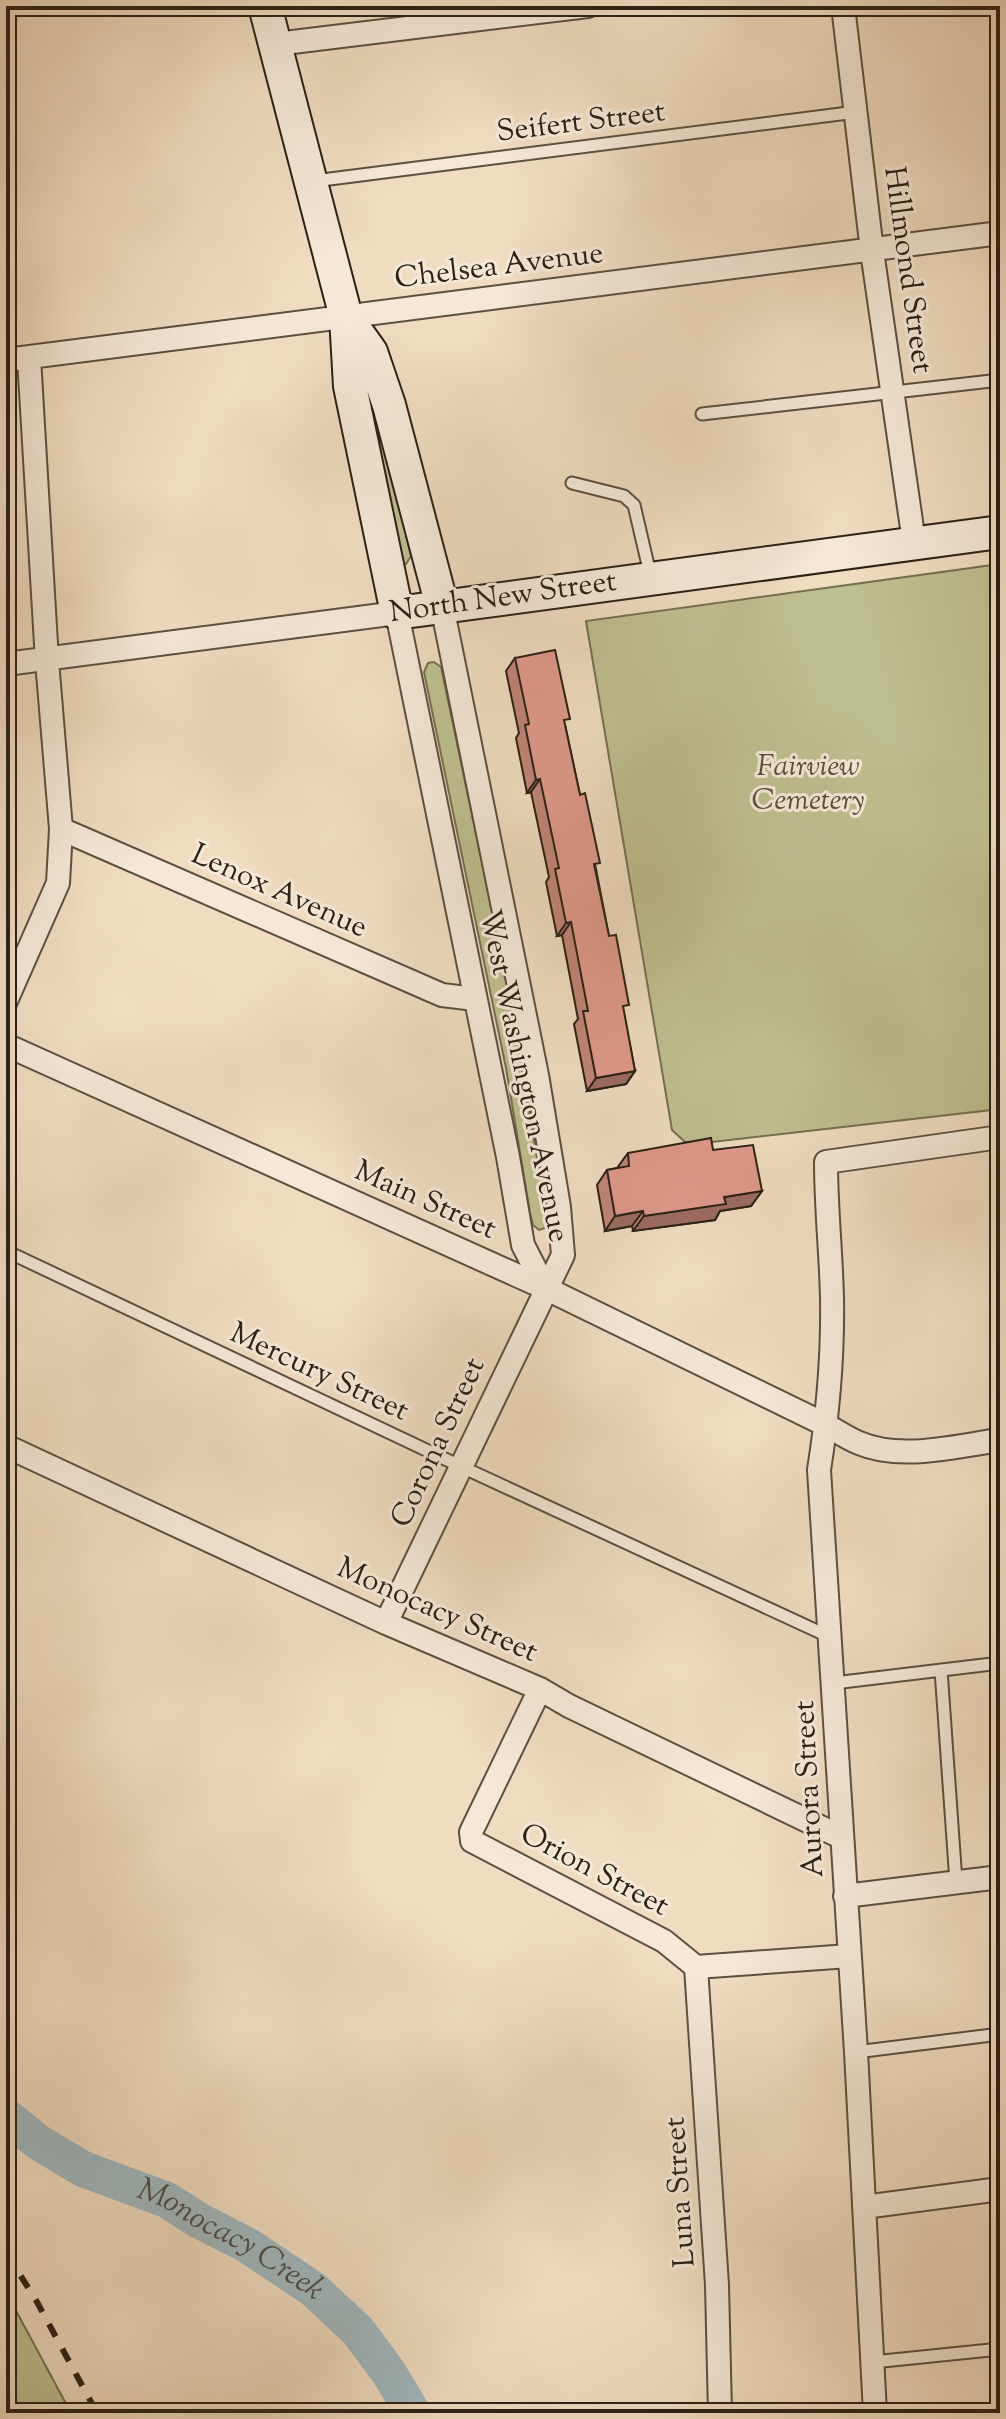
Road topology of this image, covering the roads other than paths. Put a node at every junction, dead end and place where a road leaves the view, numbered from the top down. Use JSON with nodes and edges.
{"nodes":[{"id":1,"x":265,"y":6,"type":"edge"},
{"id":2,"x":588,"y":6,"type":"edge"},
{"id":3,"x":843,"y":6,"type":"edge"},
{"id":4,"x":276,"y":44,"type":"junction"},
{"id":5,"x":857,"y":112,"type":"junction"},
{"id":6,"x":312,"y":181,"type":"junction"},
{"id":7,"x":1000,"y":233,"type":"edge"},
{"id":8,"x":872,"y":251,"type":"junction"},
{"id":9,"x":346,"y":317,"type":"junction"},
{"id":10,"x":29,"y":358,"type":"junction"},
{"id":11,"x":6,"y":360,"type":"edge"},
{"id":12,"x":1000,"y":380,"type":"edge"},
{"id":13,"x":894,"y":391,"type":"junction"},
{"id":14,"x":702,"y":414,"type":"dead end"},
{"id":15,"x":572,"y":483,"type":"dead end"},
{"id":16,"x":1000,"y":532,"type":"edge"},
{"id":17,"x":914,"y":542,"type":"junction"},
{"id":18,"x":651,"y":578,"type":"junction"},
{"id":19,"x":442,"y":606,"type":"junction"},
{"id":20,"x":397,"y":613,"type":"junction"},
{"id":21,"x":47,"y":661,"type":"junction"},
{"id":22,"x":6,"y":664,"type":"edge"},
{"id":23,"x":61,"y":829,"type":"junction"},
{"id":24,"x":475,"y":999,"type":"junction"},
{"id":25,"x":6,"y":1001,"type":"edge"},
{"id":26,"x":6,"y":1045,"type":"edge"},
{"id":27,"x":1000,"y":1137,"type":"edge"},
{"id":28,"x":6,"y":1251,"type":"edge"},
{"id":29,"x":545,"y":1288,"type":"junction"},
{"id":30,"x":826,"y":1425,"type":"junction"},
{"id":31,"x":1000,"y":1440,"type":"edge"},
{"id":32,"x":6,"y":1446,"type":"edge"},
{"id":33,"x":462,"y":1467,"type":"junction"},
{"id":34,"x":386,"y":1623,"type":"junction"},
{"id":35,"x":830,"y":1637,"type":"junction"},
{"id":36,"x":1000,"y":1663,"type":"edge"},
{"id":37,"x":941,"y":1670,"type":"junction"},
{"id":38,"x":834,"y":1683,"type":"junction"},
{"id":39,"x":540,"y":1689,"type":"junction"},
{"id":40,"x":841,"y":1837,"type":"junction"},
{"id":41,"x":1000,"y":1877,"type":"edge"},
{"id":42,"x":956,"y":1882,"type":"junction"},
{"id":43,"x":845,"y":1896,"type":"junction"},
{"id":44,"x":849,"y":1956,"type":"junction"},
{"id":45,"x":696,"y":1967,"type":"junction"},
{"id":46,"x":1000,"y":2034,"type":"edge"},
{"id":47,"x":856,"y":2052,"type":"junction"},
{"id":48,"x":1000,"y":2189,"type":"edge"},
{"id":49,"x":864,"y":2207,"type":"junction"},
{"id":50,"x":1000,"y":2349,"type":"edge"},
{"id":51,"x":873,"y":2362,"type":"junction"},
{"id":52,"x":720,"y":2413,"type":"edge"},
{"id":53,"x":875,"y":2413,"type":"edge"}],
"edges":[{"from":1,"to":4,"type":"street"},
{"from":2,"to":4,"type":"street"},
{"from":3,"to":5,"type":"street","name":"Hillmond Street"},
{"from":4,"to":6,"type":"street"},
{"from":5,"to":6,"type":"lane","name":"Seifert Street"},
{"from":5,"to":8,"type":"street","name":"Hillmond Street"},
{"from":6,"to":9,"type":"street"},
{"from":7,"to":8,"type":"street","name":"Chelsea Avenue"},
{"from":8,"to":9,"type":"street","name":"Chelsea Avenue"},
{"from":8,"to":13,"type":"street","name":"Hillmond Street"},
{"from":9,"to":10,"type":"street","name":"Chelsea Avenue"},
{"from":9,"to":19,"type":"street"},
{"from":9,"to":20,"type":"street"},
{"from":10,"to":11,"type":"street","name":"Chelsea Avenue"},
{"from":10,"to":21,"type":"street"},
{"from":12,"to":13,"type":"lane"},
{"from":13,"to":14,"type":"lane"},
{"from":13,"to":17,"type":"street","name":"Hillmond Street"},
{"from":15,"to":18,"type":"lane"},
{"from":16,"to":17,"type":"street","name":"North New Street"},
{"from":17,"to":18,"type":"street","name":"North New Street"},
{"from":18,"to":19,"type":"street","name":"North New Street"},
{"from":19,"to":20,"type":"street","name":"North New Street"},
{"from":19,"to":29,"type":"street","name":"West Washington Avenue"},
{"from":20,"to":21,"type":"street","name":"North New Street"},
{"from":20,"to":24,"type":"street","name":"West Washington Avenue"},
{"from":21,"to":22,"type":"street","name":"North New Street"},
{"from":21,"to":23,"type":"street"},
{"from":23,"to":24,"type":"street","name":"Lenox Avenue"},
{"from":23,"to":25,"type":"street"},
{"from":24,"to":29,"type":"street","name":"West Washington Avenue"},
{"from":26,"to":29,"type":"street","name":"Main Street"},
{"from":27,"to":30,"type":"street","name":"Aurora Street"},
{"from":28,"to":33,"type":"lane","name":"Mercury Street"},
{"from":29,"to":30,"type":"street","name":"Main Street"},
{"from":29,"to":33,"type":"street","name":"Corona Street"},
{"from":30,"to":31,"type":"street","name":"Main Street"},
{"from":30,"to":35,"type":"street","name":"Aurora Street"},
{"from":32,"to":34,"type":"street","name":"Monocacy Street"},
{"from":33,"to":34,"type":"street","name":"Corona Street"},
{"from":33,"to":35,"type":"lane","name":"Mercury Street"},
{"from":34,"to":39,"type":"street","name":"Monocacy Street"},
{"from":35,"to":38,"type":"street","name":"Aurora Street"},
{"from":36,"to":37,"type":"lane"},
{"from":37,"to":38,"type":"lane"},
{"from":37,"to":42,"type":"lane"},
{"from":38,"to":40,"type":"street","name":"Aurora Street"},
{"from":39,"to":40,"type":"street","name":"Monocacy Street"},
{"from":39,"to":45,"type":"street","name":"Orion Street"},
{"from":40,"to":43,"type":"street","name":"Aurora Street"},
{"from":41,"to":42,"type":"street"},
{"from":42,"to":43,"type":"street"},
{"from":43,"to":44,"type":"street","name":"Aurora Street"},
{"from":44,"to":45,"type":"street"},
{"from":44,"to":47,"type":"street","name":"Aurora Street"},
{"from":45,"to":52,"type":"street","name":"Luna Street"},
{"from":46,"to":47,"type":"lane"},
{"from":47,"to":49,"type":"street","name":"Aurora Street"},
{"from":48,"to":49,"type":"street"},
{"from":49,"to":51,"type":"street","name":"Aurora Street"},
{"from":50,"to":51,"type":"lane"},
{"from":51,"to":53,"type":"street","name":"Aurora Street"}]}
